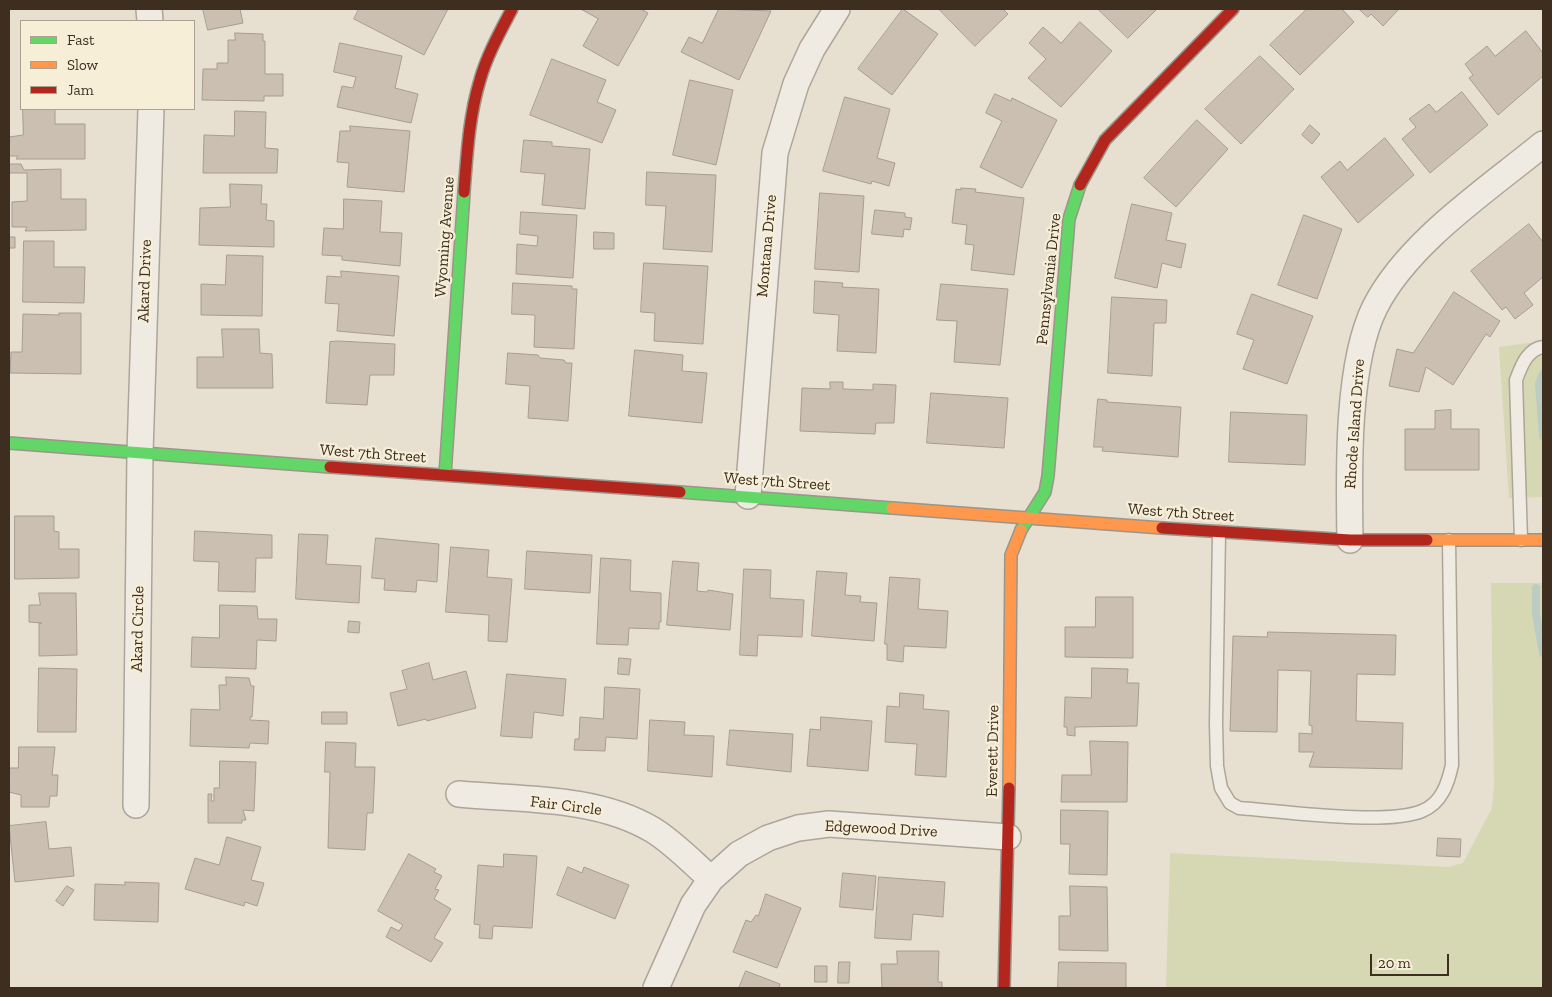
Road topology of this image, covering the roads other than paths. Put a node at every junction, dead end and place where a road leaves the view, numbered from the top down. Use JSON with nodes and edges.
{"nodes":[{"id":1,"x":512,"y":9,"type":"edge"},
{"id":2,"x":837,"y":9,"type":"edge"},
{"id":3,"x":1234,"y":9,"type":"edge"},
{"id":4,"x":151,"y":110,"type":"edge"},
{"id":5,"x":1543,"y":144,"type":"edge"},
{"id":6,"x":1543,"y":347,"type":"edge"},
{"id":7,"x":9,"y":443,"type":"edge"},
{"id":8,"x":140,"y":453,"type":"junction"},
{"id":9,"x":445,"y":475,"type":"junction"},
{"id":10,"x":748,"y":496,"type":"junction"},
{"id":11,"x":1028,"y":518,"type":"junction"},
{"id":12,"x":1219,"y":532,"type":"junction"},
{"id":13,"x":1350,"y":540,"type":"junction"},
{"id":14,"x":1450,"y":540,"type":"junction"},
{"id":15,"x":1521,"y":540,"type":"junction"},
{"id":16,"x":1543,"y":540,"type":"edge"},
{"id":17,"x":459,"y":794,"type":"dead end"},
{"id":18,"x":136,"y":805,"type":"dead end"},
{"id":19,"x":1008,"y":837,"type":"junction"},
{"id":20,"x":711,"y":879,"type":"junction"},
{"id":21,"x":656,"y":988,"type":"edge"},
{"id":22,"x":1004,"y":988,"type":"edge"}],
"edges":[{"from":1,"to":9,"type":"main road","name":"Wyoming Avenue"},
{"from":2,"to":10,"type":"street","name":"Montana Drive"},
{"from":3,"to":11,"type":"main road","name":"Pennsylvania Drive"},
{"from":4,"to":8,"type":"street","name":"Akard Drive"},
{"from":5,"to":13,"type":"street","name":"Rhode Island Drive"},
{"from":6,"to":15,"type":"lane"},
{"from":7,"to":8,"type":"main road","name":"West 7th Street"},
{"from":8,"to":9,"type":"main road","name":"West 7th Street"},
{"from":8,"to":18,"type":"street","name":"Akard Circle"},
{"from":9,"to":10,"type":"main road","name":"West 7th Street"},
{"from":10,"to":11,"type":"main road","name":"West 7th Street"},
{"from":11,"to":12,"type":"main road","name":"West 7th Street"},
{"from":11,"to":19,"type":"main road","name":"Everett Drive"},
{"from":12,"to":13,"type":"main road","name":"West 7th Street"},
{"from":12,"to":14,"type":"lane"},
{"from":13,"to":14,"type":"main road","name":"West 7th Street"},
{"from":14,"to":15,"type":"main road","name":"West 7th Street"},
{"from":15,"to":16,"type":"main road","name":"West 7th Street"},
{"from":17,"to":20,"type":"street","name":"Fair Circle"},
{"from":19,"to":20,"type":"street","name":"Edgewood Drive"},
{"from":19,"to":22,"type":"main road","name":"Everett Drive"},
{"from":20,"to":21,"type":"street","name":"Edgewood Drive"}]}
